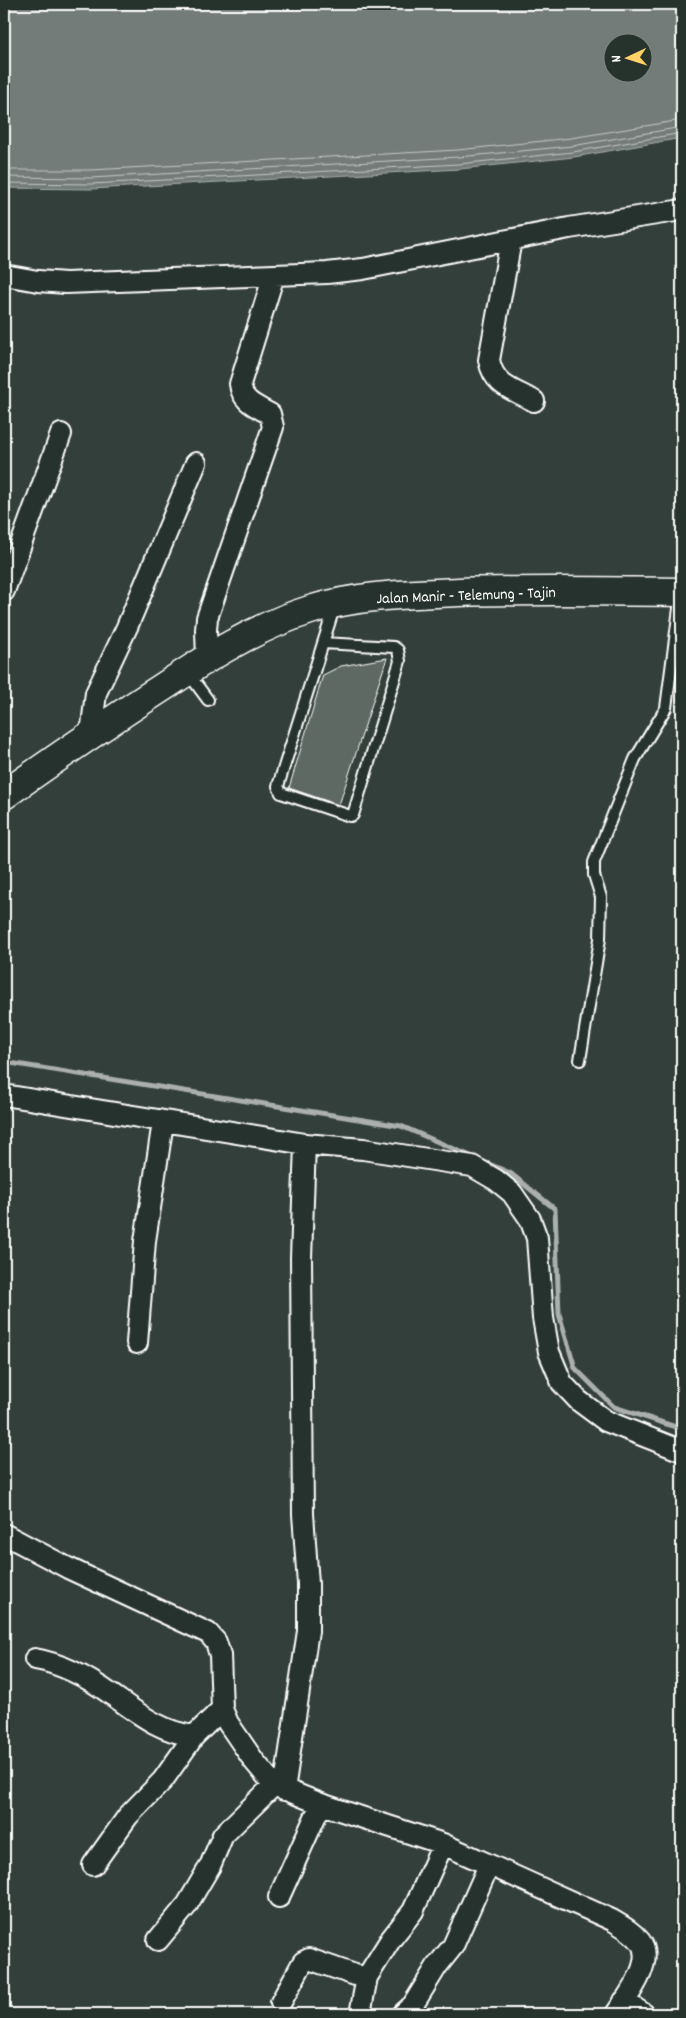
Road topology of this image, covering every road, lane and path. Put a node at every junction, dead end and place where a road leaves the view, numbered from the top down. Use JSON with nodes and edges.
{"nodes":[{"id":1,"x":682,"y":210,"type":"edge"},
{"id":2,"x":511,"y":240,"type":"junction"},
{"id":3,"x":4,"y":275,"type":"edge"},
{"id":4,"x":274,"y":275,"type":"junction"},
{"id":5,"x":534,"y":401,"type":"dead end"},
{"id":6,"x":61,"y":434,"type":"dead end"},
{"id":7,"x":196,"y":463,"type":"dead end"},
{"id":8,"x":4,"y":591,"type":"edge"},
{"id":9,"x":682,"y":592,"type":"edge"},
{"id":10,"x":335,"y":604,"type":"junction"},
{"id":11,"x":323,"y":643,"type":"junction"},
{"id":12,"x":197,"y":666,"type":"junction"},
{"id":13,"x":208,"y":700,"type":"dead end"},
{"id":14,"x":91,"y":734,"type":"junction"},
{"id":15,"x":4,"y":795,"type":"edge"},
{"id":16,"x":580,"y":1060,"type":"dead end"},
{"id":17,"x":4,"y":1095,"type":"edge"},
{"id":18,"x":164,"y":1122,"type":"junction"},
{"id":19,"x":305,"y":1144,"type":"junction"},
{"id":20,"x":137,"y":1343,"type":"dead end"},
{"id":21,"x":682,"y":1451,"type":"edge"},
{"id":22,"x":4,"y":1534,"type":"edge"},
{"id":23,"x":35,"y":1659,"type":"dead end"},
{"id":24,"x":222,"y":1708,"type":"junction"},
{"id":25,"x":194,"y":1736,"type":"junction"},
{"id":26,"x":279,"y":1788,"type":"junction"},
{"id":27,"x":321,"y":1804,"type":"junction"},
{"id":28,"x":443,"y":1844,"type":"junction"},
{"id":29,"x":92,"y":1865,"type":"dead end"},
{"id":30,"x":490,"y":1865,"type":"junction"},
{"id":31,"x":279,"y":1897,"type":"dead end"},
{"id":32,"x":158,"y":1940,"type":"dead end"},
{"id":33,"x":367,"y":1977,"type":"junction"},
{"id":34,"x":281,"y":2002,"type":"dead end"},
{"id":35,"x":620,"y":2008,"type":"edge"},
{"id":36,"x":360,"y":2014,"type":"edge"},
{"id":37,"x":403,"y":2014,"type":"edge"},
{"id":38,"x":644,"y":2014,"type":"edge"}],
"edges":[{"from":1,"to":2,"type":"street"},
{"from":2,"to":4,"type":"street"},
{"from":2,"to":5,"type":"street"},
{"from":3,"to":4,"type":"street"},
{"from":4,"to":12,"type":"street"},
{"from":6,"to":8,"type":"street"},
{"from":7,"to":14,"type":"street"},
{"from":9,"to":10,"type":"main road","name":"Jalan Manir - Telemung - Tajin"},
{"from":9,"to":16,"type":"lane"},
{"from":10,"to":11,"type":"lane"},
{"from":10,"to":12,"type":"main road","name":"Jalan Manir - Telemung - Tajin"},
{"from":11,"to":11,"type":"lane"},
{"from":12,"to":13,"type":"lane"},
{"from":12,"to":14,"type":"main road","name":"Jalan Manir - Telemung - Tajin"},
{"from":14,"to":15,"type":"main road","name":"Jalan Manir - Telemung - Tajin"},
{"from":17,"to":18,"type":"street"},
{"from":18,"to":19,"type":"street"},
{"from":18,"to":20,"type":"street"},
{"from":19,"to":21,"type":"street"},
{"from":19,"to":26,"type":"street"},
{"from":22,"to":24,"type":"street"},
{"from":23,"to":25,"type":"street"},
{"from":24,"to":25,"type":"street"},
{"from":24,"to":26,"type":"street"},
{"from":25,"to":29,"type":"street"},
{"from":26,"to":27,"type":"street"},
{"from":26,"to":32,"type":"street"},
{"from":27,"to":28,"type":"street"},
{"from":27,"to":31,"type":"street"},
{"from":28,"to":30,"type":"street"},
{"from":28,"to":33,"type":"street"},
{"from":30,"to":35,"type":"street"},
{"from":30,"to":37,"type":"street"},
{"from":33,"to":34,"type":"street"},
{"from":33,"to":36,"type":"street"},
{"from":35,"to":38,"type":"street"}]}
